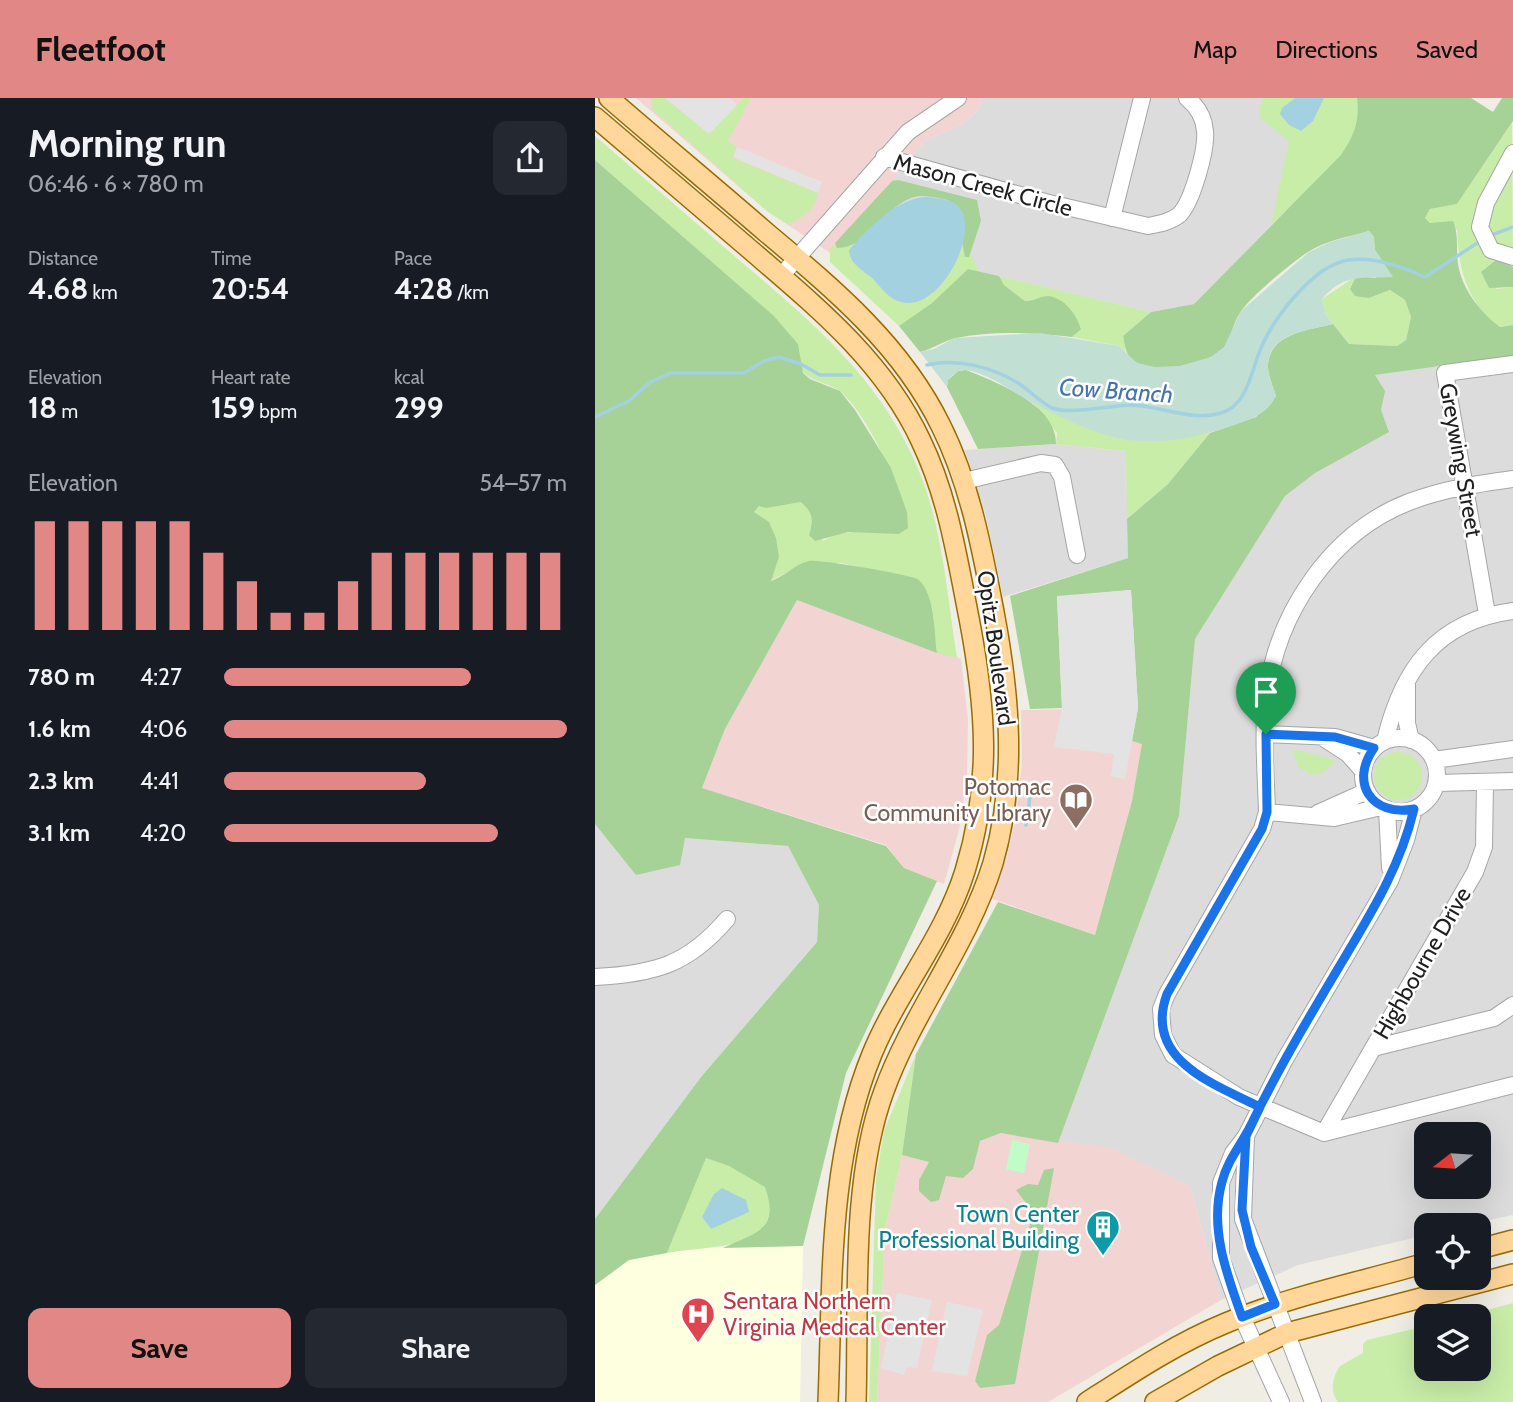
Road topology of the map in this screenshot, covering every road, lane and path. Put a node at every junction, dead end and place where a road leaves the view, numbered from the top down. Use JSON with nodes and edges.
{"nodes":[{"id":1,"x":609,"y":98,"type":"edge"},
{"id":2,"x":958,"y":98,"type":"edge"},
{"id":3,"x":1142,"y":98,"type":"edge"},
{"id":4,"x":1188,"y":98,"type":"edge"},
{"id":5,"x":595,"y":117,"type":"edge"},
{"id":6,"x":1513,"y":153,"type":"edge"},
{"id":7,"x":884,"y":157,"type":"junction"},
{"id":8,"x":1112,"y":218,"type":"junction"},
{"id":9,"x":1513,"y":257,"type":"edge"},
{"id":10,"x":796,"y":258,"type":"junction"},
{"id":11,"x":781,"y":276,"type":"junction"},
{"id":12,"x":1513,"y":364,"type":"edge"},
{"id":13,"x":1513,"y":479,"type":"edge"},
{"id":14,"x":964,"y":481,"type":"junction"},
{"id":15,"x":1464,"y":485,"type":"junction"},
{"id":16,"x":1077,"y":555,"type":"dead end"},
{"id":17,"x":1513,"y":611,"type":"edge"},
{"id":18,"x":1487,"y":614,"type":"junction"},
{"id":19,"x":1407,"y":681,"type":"junction"},
{"id":20,"x":1266,"y":734,"type":"junction"},
{"id":21,"x":1322,"y":737,"type":"junction"},
{"id":22,"x":1412,"y":740,"type":"junction"},
{"id":23,"x":1380,"y":744,"type":"junction"},
{"id":24,"x":1513,"y":749,"type":"edge"},
{"id":25,"x":1434,"y":760,"type":"junction"},
{"id":26,"x":1363,"y":771,"type":"junction"},
{"id":27,"x":1513,"y":781,"type":"edge"},
{"id":28,"x":1436,"y":783,"type":"junction"},
{"id":29,"x":1485,"y":783,"type":"junction"},
{"id":30,"x":1367,"y":791,"type":"junction"},
{"id":31,"x":1384,"y":808,"type":"junction"},
{"id":32,"x":1414,"y":809,"type":"junction"},
{"id":33,"x":1267,"y":812,"type":"junction"},
{"id":34,"x":1317,"y":814,"type":"junction"},
{"id":35,"x":1390,"y":881,"type":"junction"},
{"id":36,"x":727,"y":919,"type":"dead end"},
{"id":37,"x":595,"y":977,"type":"edge"},
{"id":38,"x":1513,"y":1005,"type":"edge"},
{"id":39,"x":1373,"y":1048,"type":"junction"},
{"id":40,"x":1513,"y":1085,"type":"edge"},
{"id":41,"x":1260,"y":1107,"type":"junction"},
{"id":42,"x":1324,"y":1133,"type":"junction"},
{"id":43,"x":1246,"y":1136,"type":"junction"},
{"id":44,"x":1513,"y":1240,"type":"edge"},
{"id":45,"x":1491,"y":1246,"type":"edge"},
{"id":46,"x":1414,"y":1267,"type":"edge"},
{"id":47,"x":1513,"y":1274,"type":"edge"},
{"id":48,"x":1275,"y":1304,"type":"junction"},
{"id":49,"x":1242,"y":1317,"type":"junction"},
{"id":50,"x":1287,"y":1334,"type":"junction"},
{"id":51,"x":1256,"y":1346,"type":"junction"},
{"id":52,"x":828,"y":1402,"type":"edge"},
{"id":53,"x":856,"y":1402,"type":"edge"},
{"id":54,"x":1087,"y":1402,"type":"edge"},
{"id":55,"x":1155,"y":1402,"type":"edge"},
{"id":56,"x":1281,"y":1402,"type":"edge"},
{"id":57,"x":1313,"y":1402,"type":"edge"}],
"edges":[{"from":1,"to":10,"type":"main road","name":"Opitz Boulevard"},
{"from":2,"to":7,"type":"street"},
{"from":3,"to":8,"type":"street"},
{"from":4,"to":8,"type":"street","name":"Mason Creek Circle"},
{"from":5,"to":11,"type":"main road","name":"Opitz Boulevard"},
{"from":6,"to":9,"type":"street"},
{"from":7,"to":8,"type":"street","name":"Mason Creek Circle"},
{"from":7,"to":10,"type":"street","name":"Mason Creek Circle"},
{"from":10,"to":11,"type":"street","name":"Mason Creek Circle"},
{"from":10,"to":14,"type":"main road","name":"Opitz Boulevard"},
{"from":11,"to":52,"type":"main road","name":"Opitz Boulevard"},
{"from":12,"to":15,"type":"street","name":"Greywing Street"},
{"from":13,"to":15,"type":"street"},
{"from":14,"to":16,"type":"street"},
{"from":14,"to":53,"type":"main road","name":"Opitz Boulevard"},
{"from":15,"to":18,"type":"street","name":"Greywing Street"},
{"from":15,"to":20,"type":"street"},
{"from":17,"to":18,"type":"street"},
{"from":18,"to":19,"type":"street"},
{"from":19,"to":22,"type":"street"},
{"from":19,"to":23,"type":"street"},
{"from":20,"to":21,"type":"street"},
{"from":20,"to":33,"type":"street"},
{"from":21,"to":23,"type":"street"},
{"from":21,"to":26,"type":"street"},
{"from":22,"to":23,"type":"street"},
{"from":22,"to":25,"type":"street"},
{"from":23,"to":26,"type":"street"},
{"from":24,"to":25,"type":"street"},
{"from":25,"to":28,"type":"street"},
{"from":26,"to":30,"type":"street"},
{"from":27,"to":29,"type":"street"},
{"from":28,"to":29,"type":"street"},
{"from":28,"to":32,"type":"street"},
{"from":29,"to":39,"type":"street","name":"Highbourne Drive"},
{"from":30,"to":31,"type":"street"},
{"from":30,"to":34,"type":"street"},
{"from":31,"to":32,"type":"street"},
{"from":31,"to":34,"type":"street"},
{"from":31,"to":35,"type":"street"},
{"from":32,"to":35,"type":"street"},
{"from":33,"to":34,"type":"street"},
{"from":33,"to":41,"type":"street"},
{"from":35,"to":41,"type":"street"},
{"from":36,"to":37,"type":"street"},
{"from":38,"to":39,"type":"street"},
{"from":39,"to":42,"type":"street","name":"Highbourne Drive"},
{"from":40,"to":42,"type":"street"},
{"from":41,"to":42,"type":"street"},
{"from":41,"to":43,"type":"street"},
{"from":43,"to":48,"type":"street"},
{"from":43,"to":49,"type":"street"},
{"from":44,"to":45,"type":"main road"},
{"from":46,"to":48,"type":"main road"},
{"from":47,"to":50,"type":"main road"},
{"from":48,"to":49,"type":"main road"},
{"from":48,"to":50,"type":"street"},
{"from":49,"to":51,"type":"street"},
{"from":49,"to":54,"type":"main road"},
{"from":50,"to":51,"type":"main road"},
{"from":50,"to":57,"type":"street"},
{"from":51,"to":55,"type":"main road"},
{"from":51,"to":56,"type":"street"}]}
